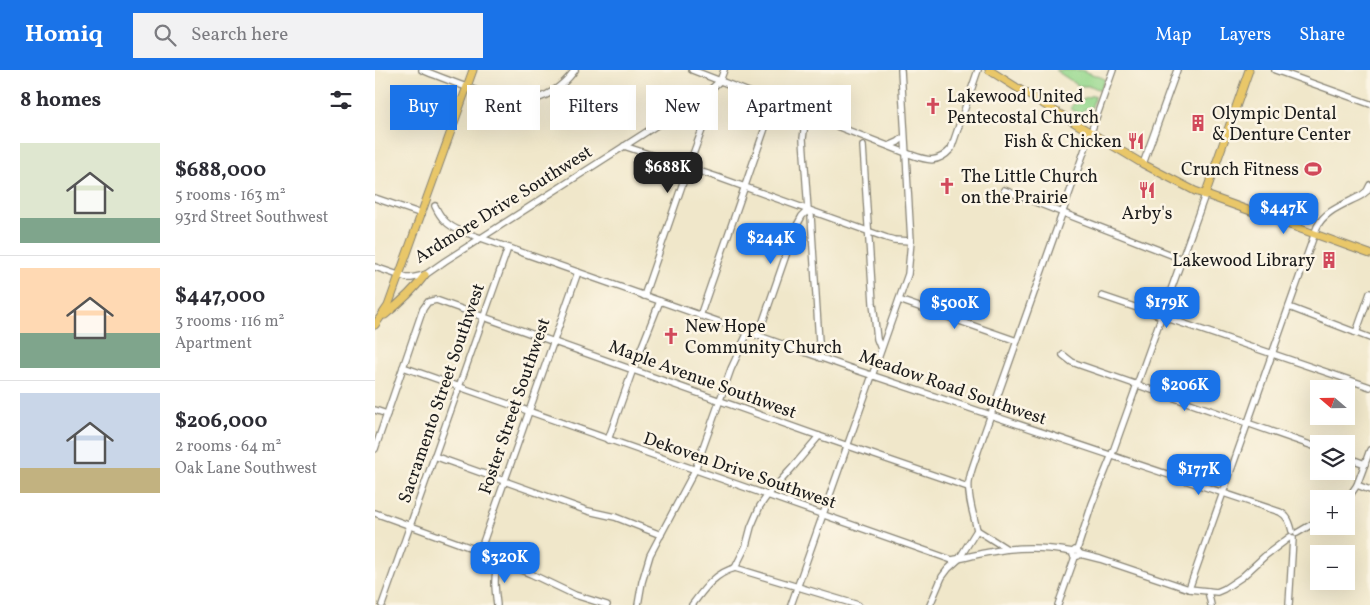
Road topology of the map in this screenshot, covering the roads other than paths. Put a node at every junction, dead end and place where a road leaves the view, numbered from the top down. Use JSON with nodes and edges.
{"nodes":[{"id":1,"x":423,"y":70,"type":"edge"},
{"id":2,"x":473,"y":70,"type":"edge"},
{"id":3,"x":575,"y":70,"type":"edge"},
{"id":4,"x":692,"y":70,"type":"edge"},
{"id":5,"x":724,"y":70,"type":"edge"},
{"id":6,"x":901,"y":70,"type":"edge"},
{"id":7,"x":978,"y":70,"type":"edge"},
{"id":8,"x":989,"y":70,"type":"edge"},
{"id":9,"x":1113,"y":70,"type":"edge"},
{"id":10,"x":1177,"y":70,"type":"edge"},
{"id":11,"x":1249,"y":70,"type":"edge"},
{"id":12,"x":1275,"y":70,"type":"edge"},
{"id":13,"x":720,"y":81,"type":"junction"},
{"id":14,"x":468,"y":85,"type":"edge"},
{"id":15,"x":730,"y":85,"type":"edge"},
{"id":16,"x":467,"y":87,"type":"joint"},
{"id":17,"x":540,"y":96,"type":"edge"},
{"id":18,"x":1370,"y":104,"type":"edge"},
{"id":19,"x":702,"y":130,"type":"edge"},
{"id":20,"x":764,"y":130,"type":"edge"},
{"id":21,"x":804,"y":130,"type":"edge"},
{"id":22,"x":847,"y":130,"type":"edge"},
{"id":23,"x":1091,"y":132,"type":"junction"},
{"id":24,"x":904,"y":137,"type":"junction"},
{"id":25,"x":624,"y":146,"type":"junction"},
{"id":26,"x":863,"y":146,"type":"dead end"},
{"id":27,"x":888,"y":146,"type":"junction"},
{"id":28,"x":906,"y":153,"type":"junction"},
{"id":29,"x":1143,"y":164,"type":"junction"},
{"id":30,"x":688,"y":168,"type":"junction"},
{"id":31,"x":1370,"y":185,"type":"edge"},
{"id":32,"x":745,"y":187,"type":"junction"},
{"id":33,"x":1004,"y":190,"type":"dead end"},
{"id":34,"x":1205,"y":195,"type":"junction"},
{"id":35,"x":375,"y":198,"type":"edge"},
{"id":36,"x":435,"y":206,"type":"dead end"},
{"id":37,"x":808,"y":210,"type":"junction"},
{"id":38,"x":1063,"y":213,"type":"junction"},
{"id":39,"x":422,"y":214,"type":"junction"},
{"id":40,"x":501,"y":225,"type":"junction"},
{"id":41,"x":869,"y":231,"type":"junction"},
{"id":42,"x":1314,"y":234,"type":"junction"},
{"id":43,"x":481,"y":238,"type":"junction"},
{"id":44,"x":911,"y":241,"type":"junction"},
{"id":45,"x":501,"y":246,"type":"junction"},
{"id":46,"x":508,"y":248,"type":"junction"},
{"id":47,"x":1370,"y":254,"type":"edge"},
{"id":48,"x":1182,"y":259,"type":"junction"},
{"id":49,"x":375,"y":267,"type":"edge"},
{"id":50,"x":578,"y":272,"type":"junction"},
{"id":51,"x":425,"y":275,"type":"junction"},
{"id":52,"x":399,"y":276,"type":"junction"},
{"id":53,"x":1370,"y":294,"type":"edge"},
{"id":54,"x":644,"y":296,"type":"junction"},
{"id":55,"x":1102,"y":296,"type":"dead end"},
{"id":56,"x":899,"y":300,"type":"junction"},
{"id":57,"x":660,"y":301,"type":"junction"},
{"id":58,"x":1289,"y":307,"type":"junction"},
{"id":59,"x":701,"y":316,"type":"junction"},
{"id":60,"x":1161,"y":316,"type":"junction"},
{"id":61,"x":484,"y":317,"type":"junction"},
{"id":62,"x":377,"y":322,"type":"edge"},
{"id":63,"x":748,"y":332,"type":"junction"},
{"id":64,"x":1357,"y":333,"type":"junction"},
{"id":65,"x":758,"y":336,"type":"junction"},
{"id":66,"x":1370,"y":338,"type":"edge"},
{"id":67,"x":553,"y":341,"type":"junction"},
{"id":68,"x":1017,"y":342,"type":"junction"},
{"id":69,"x":881,"y":349,"type":"junction"},
{"id":70,"x":1273,"y":354,"type":"junction"},
{"id":71,"x":1063,"y":355,"type":"dead end"},
{"id":72,"x":820,"y":358,"type":"junction"},
{"id":73,"x":403,"y":367,"type":"junction"},
{"id":74,"x":633,"y":369,"type":"junction"},
{"id":75,"x":873,"y":376,"type":"junction"},
{"id":76,"x":1136,"y":385,"type":"junction"},
{"id":77,"x":459,"y":386,"type":"junction"},
{"id":78,"x":1370,"y":386,"type":"edge"},
{"id":79,"x":719,"y":400,"type":"junction"},
{"id":80,"x":375,"y":410,"type":"edge"},
{"id":81,"x":528,"y":411,"type":"junction"},
{"id":82,"x":387,"y":414,"type":"junction"},
{"id":83,"x":991,"y":416,"type":"junction"},
{"id":84,"x":1248,"y":423,"type":"junction"},
{"id":85,"x":819,"y":436,"type":"junction"},
{"id":86,"x":608,"y":440,"type":"junction"},
{"id":87,"x":847,"y":445,"type":"junction"},
{"id":88,"x":1310,"y":445,"type":"edge"},
{"id":89,"x":375,"y":449,"type":"edge"},
{"id":90,"x":1370,"y":450,"type":"edge"},
{"id":91,"x":434,"y":456,"type":"junction"},
{"id":92,"x":1111,"y":456,"type":"junction"},
{"id":93,"x":1355,"y":460,"type":"edge"},
{"id":94,"x":1365,"y":464,"type":"junction"},
{"id":95,"x":695,"y":470,"type":"junction"},
{"id":96,"x":504,"y":481,"type":"junction"},
{"id":97,"x":1357,"y":485,"type":"junction"},
{"id":98,"x":969,"y":486,"type":"junction"},
{"id":99,"x":1354,"y":490,"type":"edge"},
{"id":100,"x":1370,"y":490,"type":"edge"},
{"id":101,"x":1223,"y":493,"type":"junction"},
{"id":102,"x":767,"y":496,"type":"junction"},
{"id":103,"x":375,"y":513,"type":"edge"},
{"id":104,"x":823,"y":515,"type":"junction"},
{"id":105,"x":1310,"y":525,"type":"edge"},
{"id":106,"x":411,"y":526,"type":"junction"},
{"id":107,"x":977,"y":530,"type":"junction"},
{"id":108,"x":661,"y":534,"type":"junction"},
{"id":109,"x":1293,"y":535,"type":"junction"},
{"id":110,"x":1282,"y":543,"type":"junction"},
{"id":111,"x":1292,"y":548,"type":"junction"},
{"id":112,"x":1007,"y":549,"type":"junction"},
{"id":113,"x":480,"y":550,"type":"junction"},
{"id":114,"x":1076,"y":553,"type":"junction"},
{"id":115,"x":959,"y":559,"type":"junction"},
{"id":116,"x":499,"y":561,"type":"junction"},
{"id":117,"x":735,"y":568,"type":"junction"},
{"id":118,"x":798,"y":586,"type":"junction"},
{"id":119,"x":1189,"y":589,"type":"junction"},
{"id":120,"x":1208,"y":591,"type":"junction"},
{"id":121,"x":382,"y":605,"type":"edge"},
{"id":122,"x":497,"y":605,"type":"edge"},
{"id":123,"x":607,"y":605,"type":"edge"},
{"id":124,"x":638,"y":605,"type":"edge"},
{"id":125,"x":693,"y":605,"type":"edge"},
{"id":126,"x":791,"y":605,"type":"edge"},
{"id":127,"x":858,"y":605,"type":"edge"},
{"id":128,"x":930,"y":605,"type":"edge"},
{"id":129,"x":1058,"y":605,"type":"edge"},
{"id":130,"x":1211,"y":605,"type":"edge"},
{"id":131,"x":1289,"y":605,"type":"edge"}],
"edges":[{"from":1,"to":16,"type":"street"},
{"from":2,"to":14,"type":"main road"},
{"from":3,"to":17,"type":"street"},
{"from":4,"to":13,"type":"street"},
{"from":5,"to":13,"type":"street"},
{"from":6,"to":24,"type":"street"},
{"from":7,"to":28,"type":"street"},
{"from":8,"to":23,"type":"main road"},
{"from":9,"to":23,"type":"street"},
{"from":10,"to":29,"type":"street"},
{"from":11,"to":34,"type":"main road"},
{"from":12,"to":18,"type":"street"},
{"from":13,"to":15,"type":"street"},
{"from":13,"to":25,"type":"street","name":"Ardmore Drive Southwest"},
{"from":16,"to":39,"type":"main road"},
{"from":19,"to":30,"type":"street"},
{"from":20,"to":32,"type":"street"},
{"from":21,"to":37,"type":"street"},
{"from":22,"to":27,"type":"street"},
{"from":23,"to":29,"type":"main road"},
{"from":23,"to":38,"type":"street"},
{"from":24,"to":27,"type":"street"},
{"from":24,"to":28,"type":"street"},
{"from":25,"to":30,"type":"street"},
{"from":25,"to":40,"type":"street","name":"Ardmore Drive Southwest"},
{"from":26,"to":41,"type":"street"},
{"from":27,"to":28,"type":"street"},
{"from":28,"to":44,"type":"street"},
{"from":29,"to":34,"type":"main road"},
{"from":30,"to":32,"type":"street"},
{"from":30,"to":54,"type":"street"},
{"from":31,"to":42,"type":"street"},
{"from":32,"to":37,"type":"street"},
{"from":32,"to":59,"type":"street"},
{"from":33,"to":38,"type":"street"},
{"from":34,"to":42,"type":"main road"},
{"from":34,"to":48,"type":"street"},
{"from":35,"to":39,"type":"street"},
{"from":36,"to":43,"type":"street","name":"Meadow Road Southwest"},
{"from":37,"to":41,"type":"street"},
{"from":37,"to":65,"type":"street"},
{"from":37,"to":72,"type":"street"},
{"from":38,"to":48,"type":"street"},
{"from":38,"to":68,"type":"street"},
{"from":39,"to":52,"type":"main road"},
{"from":40,"to":43,"type":"street","name":"Ardmore Drive Southwest"},
{"from":40,"to":45,"type":"street"},
{"from":41,"to":44,"type":"street"},
{"from":41,"to":69,"type":"street"},
{"from":42,"to":47,"type":"main road"},
{"from":42,"to":58,"type":"street"},
{"from":43,"to":45,"type":"street","name":"Meadow Road Southwest"},
{"from":43,"to":51,"type":"street","name":"Ardmore Drive Southwest"},
{"from":44,"to":56,"type":"street"},
{"from":45,"to":46,"type":"street","name":"Meadow Road Southwest"},
{"from":46,"to":50,"type":"street","name":"Meadow Road Southwest"},
{"from":46,"to":61,"type":"street","name":"Sacramento Street Southwest"},
{"from":48,"to":60,"type":"street"},
{"from":49,"to":52,"type":"street"},
{"from":50,"to":54,"type":"street","name":"Meadow Road Southwest"},
{"from":50,"to":67,"type":"street","name":"Foster Street Southwest"},
{"from":51,"to":52,"type":"street","name":"Ardmore Drive Southwest"},
{"from":51,"to":62,"type":"main road"},
{"from":52,"to":62,"type":"main road"},
{"from":53,"to":64,"type":"street"},
{"from":54,"to":57,"type":"street","name":"Meadow Road Southwest"},
{"from":55,"to":60,"type":"street"},
{"from":56,"to":68,"type":"street"},
{"from":56,"to":69,"type":"street"},
{"from":57,"to":59,"type":"street","name":"Meadow Road Southwest"},
{"from":57,"to":74,"type":"street"},
{"from":58,"to":64,"type":"street"},
{"from":58,"to":70,"type":"street"},
{"from":59,"to":63,"type":"street","name":"Meadow Road Southwest"},
{"from":60,"to":70,"type":"street"},
{"from":60,"to":76,"type":"street"},
{"from":61,"to":67,"type":"street","name":"Maple Avenue Southwest"},
{"from":61,"to":73,"type":"street","name":"Maple Avenue Southwest"},
{"from":61,"to":77,"type":"street","name":"Sacramento Street Southwest"},
{"from":63,"to":65,"type":"street","name":"Meadow Road Southwest"},
{"from":63,"to":79,"type":"street"},
{"from":64,"to":66,"type":"street"},
{"from":65,"to":72,"type":"street","name":"Meadow Road Southwest"},
{"from":67,"to":74,"type":"street","name":"Maple Avenue Southwest"},
{"from":67,"to":81,"type":"street","name":"Foster Street Southwest"},
{"from":68,"to":83,"type":"street"},
{"from":69,"to":75,"type":"street"},
{"from":70,"to":78,"type":"street"},
{"from":70,"to":84,"type":"street"},
{"from":71,"to":76,"type":"street"},
{"from":72,"to":75,"type":"street","name":"Meadow Road Southwest"},
{"from":73,"to":77,"type":"street","name":"Dekoven Drive Southwest"},
{"from":73,"to":82,"type":"street"},
{"from":74,"to":79,"type":"street","name":"Maple Avenue Southwest"},
{"from":74,"to":86,"type":"street"},
{"from":75,"to":83,"type":"street","name":"Meadow Road Southwest"},
{"from":75,"to":87,"type":"street"},
{"from":76,"to":84,"type":"street"},
{"from":76,"to":92,"type":"street"},
{"from":77,"to":81,"type":"street","name":"Dekoven Drive Southwest"},
{"from":77,"to":91,"type":"street","name":"Sacramento Street Southwest"},
{"from":79,"to":85,"type":"street","name":"Maple Avenue Southwest"},
{"from":79,"to":95,"type":"street"},
{"from":80,"to":82,"type":"street"},
{"from":81,"to":86,"type":"street","name":"Dekoven Drive Southwest"},
{"from":81,"to":96,"type":"street","name":"Foster Street Southwest"},
{"from":82,"to":89,"type":"street"},
{"from":83,"to":92,"type":"street","name":"Meadow Road Southwest"},
{"from":83,"to":98,"type":"street"},
{"from":84,"to":88,"type":"street"},
{"from":84,"to":101,"type":"street"},
{"from":85,"to":87,"type":"street","name":"Maple Avenue Southwest"},
{"from":85,"to":102,"type":"street"},
{"from":86,"to":95,"type":"street","name":"Dekoven Drive Southwest"},
{"from":87,"to":98,"type":"street","name":"Maple Avenue Southwest"},
{"from":87,"to":104,"type":"street"},
{"from":90,"to":94,"type":"street"},
{"from":91,"to":96,"type":"street"},
{"from":91,"to":106,"type":"street","name":"Sacramento Street Southwest"},
{"from":92,"to":101,"type":"street","name":"Meadow Road Southwest"},
{"from":92,"to":114,"type":"street"},
{"from":93,"to":94,"type":"street"},
{"from":94,"to":97,"type":"street"},
{"from":95,"to":102,"type":"street","name":"Dekoven Drive Southwest"},
{"from":95,"to":108,"type":"street"},
{"from":96,"to":108,"type":"street"},
{"from":96,"to":113,"type":"street","name":"Foster Street Southwest"},
{"from":97,"to":99,"type":"street"},
{"from":97,"to":100,"type":"street"},
{"from":98,"to":107,"type":"street"},
{"from":101,"to":109,"type":"street","name":"Meadow Road Southwest"},
{"from":101,"to":119,"type":"street"},
{"from":102,"to":104,"type":"street","name":"Dekoven Drive Southwest"},
{"from":102,"to":117,"type":"street"},
{"from":103,"to":106,"type":"street"},
{"from":104,"to":115,"type":"street","name":"Dekoven Drive Southwest"},
{"from":104,"to":118,"type":"street"},
{"from":105,"to":109,"type":"street","name":"Dekoven Drive Southwest"},
{"from":106,"to":113,"type":"street"},
{"from":106,"to":121,"type":"street","name":"Sacramento Street Southwest"},
{"from":107,"to":112,"type":"street"},
{"from":107,"to":115,"type":"street"},
{"from":108,"to":124,"type":"street"},
{"from":109,"to":110,"type":"street","name":"Dekoven Drive Southwest"},
{"from":109,"to":111,"type":"street"},
{"from":110,"to":111,"type":"street"},
{"from":110,"to":120,"type":"street","name":"Dekoven Drive Southwest"},
{"from":111,"to":131,"type":"street"},
{"from":112,"to":114,"type":"street","name":"Dekoven Drive Southwest"},
{"from":112,"to":115,"type":"street","name":"Dekoven Drive Southwest"},
{"from":113,"to":116,"type":"street"},
{"from":114,"to":119,"type":"street","name":"Dekoven Drive Southwest"},
{"from":114,"to":129,"type":"street"},
{"from":115,"to":128,"type":"street"},
{"from":116,"to":122,"type":"street"},
{"from":116,"to":123,"type":"street"},
{"from":117,"to":118,"type":"street"},
{"from":117,"to":125,"type":"street"},
{"from":118,"to":126,"type":"street"},
{"from":118,"to":127,"type":"street"},
{"from":119,"to":120,"type":"street","name":"Dekoven Drive Southwest"},
{"from":120,"to":130,"type":"street"}]}
